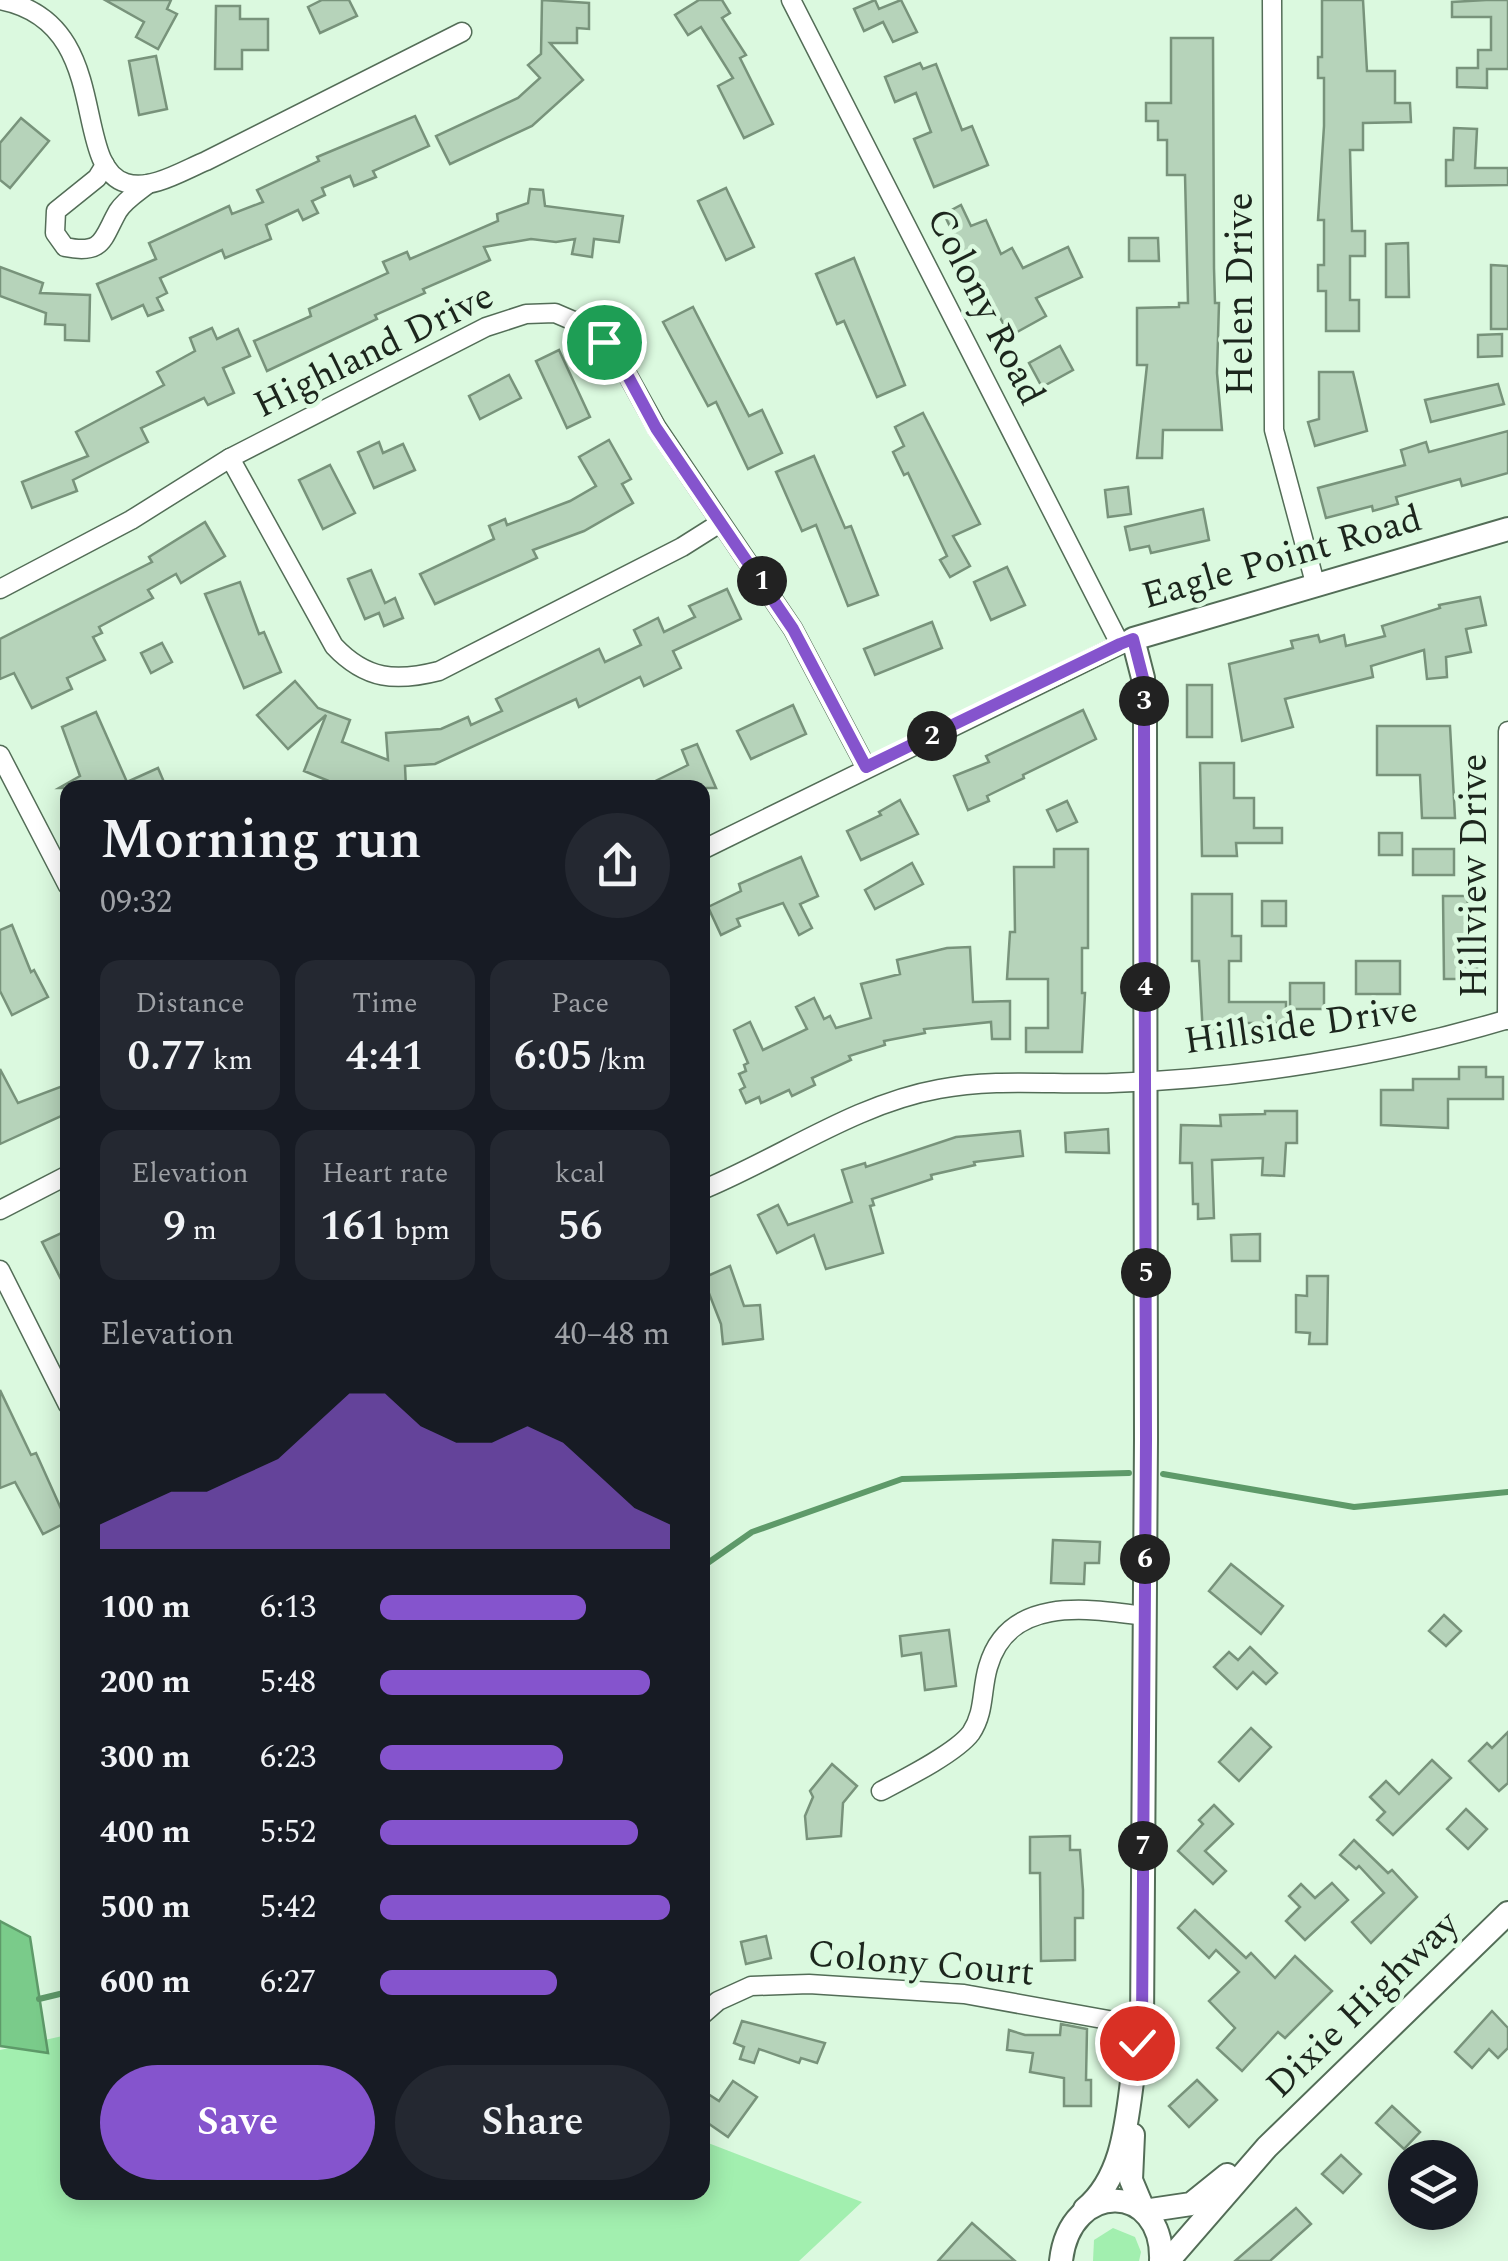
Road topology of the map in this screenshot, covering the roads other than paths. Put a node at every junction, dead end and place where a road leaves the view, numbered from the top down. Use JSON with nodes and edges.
{"nodes":[{"id":1,"x":0,"y":0,"type":"edge"},
{"id":2,"x":790,"y":0,"type":"edge"},
{"id":3,"x":1272,"y":0,"type":"edge"},
{"id":4,"x":462,"y":32,"type":"dead end"},
{"id":5,"x":105,"y":165,"type":"junction"},
{"id":6,"x":150,"y":182,"type":"junction"},
{"id":7,"x":230,"y":458,"type":"junction"},
{"id":8,"x":720,"y":524,"type":"junction"},
{"id":9,"x":1508,"y":529,"type":"edge"},
{"id":10,"x":1315,"y":583,"type":"junction"},
{"id":11,"x":0,"y":588,"type":"edge"},
{"id":12,"x":1126,"y":642,"type":"junction"},
{"id":13,"x":1508,"y":732,"type":"edge"},
{"id":14,"x":0,"y":755,"type":"edge"},
{"id":15,"x":866,"y":767,"type":"junction"},
{"id":16,"x":710,"y":846,"type":"edge"},
{"id":17,"x":60,"y":871,"type":"edge"},
{"id":18,"x":1508,"y":1020,"type":"edge"},
{"id":19,"x":1146,"y":1081,"type":"junction"},
{"id":20,"x":60,"y":1179,"type":"edge"},
{"id":21,"x":710,"y":1186,"type":"edge"},
{"id":22,"x":0,"y":1210,"type":"edge"},
{"id":23,"x":0,"y":1270,"type":"edge"},
{"id":24,"x":60,"y":1389,"type":"edge"},
{"id":25,"x":1144,"y":1616,"type":"junction"},
{"id":26,"x":881,"y":1792,"type":"dead end"},
{"id":27,"x":1505,"y":1921,"type":"edge"},
{"id":28,"x":710,"y":2008,"type":"edge"},
{"id":29,"x":1139,"y":2034,"type":"junction"},
{"id":30,"x":1266,"y":2146,"type":"junction"},
{"id":31,"x":1085,"y":2209,"type":"junction"},
{"id":32,"x":1144,"y":2210,"type":"junction"},
{"id":33,"x":1063,"y":2257,"type":"edge"},
{"id":34,"x":1164,"y":2261,"type":"edge"}],
"edges":[{"from":1,"to":5,"type":"street"},
{"from":2,"to":12,"type":"street","name":"Colony Road"},
{"from":3,"to":10,"type":"street","name":"Helen Drive"},
{"from":4,"to":6,"type":"street"},
{"from":5,"to":6,"type":"street"},
{"from":5,"to":6,"type":"street"},
{"from":7,"to":8,"type":"street","name":"Highland Drive"},
{"from":7,"to":8,"type":"street"},
{"from":7,"to":11,"type":"street","name":"Highland Drive"},
{"from":8,"to":15,"type":"street","name":"Highland Drive"},
{"from":9,"to":10,"type":"street","name":"Eagle Point Road"},
{"from":10,"to":12,"type":"street","name":"Eagle Point Road"},
{"from":12,"to":15,"type":"street","name":"Eagle Point Road"},
{"from":12,"to":19,"type":"street","name":"Colony Road"},
{"from":13,"to":18,"type":"street","name":"Hillview Drive"},
{"from":14,"to":17,"type":"street"},
{"from":15,"to":16,"type":"street","name":"Eagle Point Road"},
{"from":18,"to":19,"type":"street","name":"Hillside Drive"},
{"from":19,"to":21,"type":"street","name":"Hillside Drive"},
{"from":19,"to":25,"type":"street","name":"Colony Road"},
{"from":20,"to":22,"type":"street"},
{"from":23,"to":24,"type":"street"},
{"from":25,"to":26,"type":"street"},
{"from":25,"to":29,"type":"street","name":"Colony Road"},
{"from":27,"to":30,"type":"street","name":"Dixie Highway"},
{"from":28,"to":29,"type":"street","name":"Colony Court"},
{"from":29,"to":31,"type":"street","name":"Colony Road"},
{"from":29,"to":32,"type":"street","name":"Colony Road"},
{"from":30,"to":32,"type":"street","name":"Dixie Highway"},
{"from":30,"to":34,"type":"street","name":"Dixie Highway"},
{"from":31,"to":32,"type":"street","name":"Dixie Highway"},
{"from":31,"to":33,"type":"street"},
{"from":32,"to":34,"type":"street","name":"Dixie Highway"}]}
